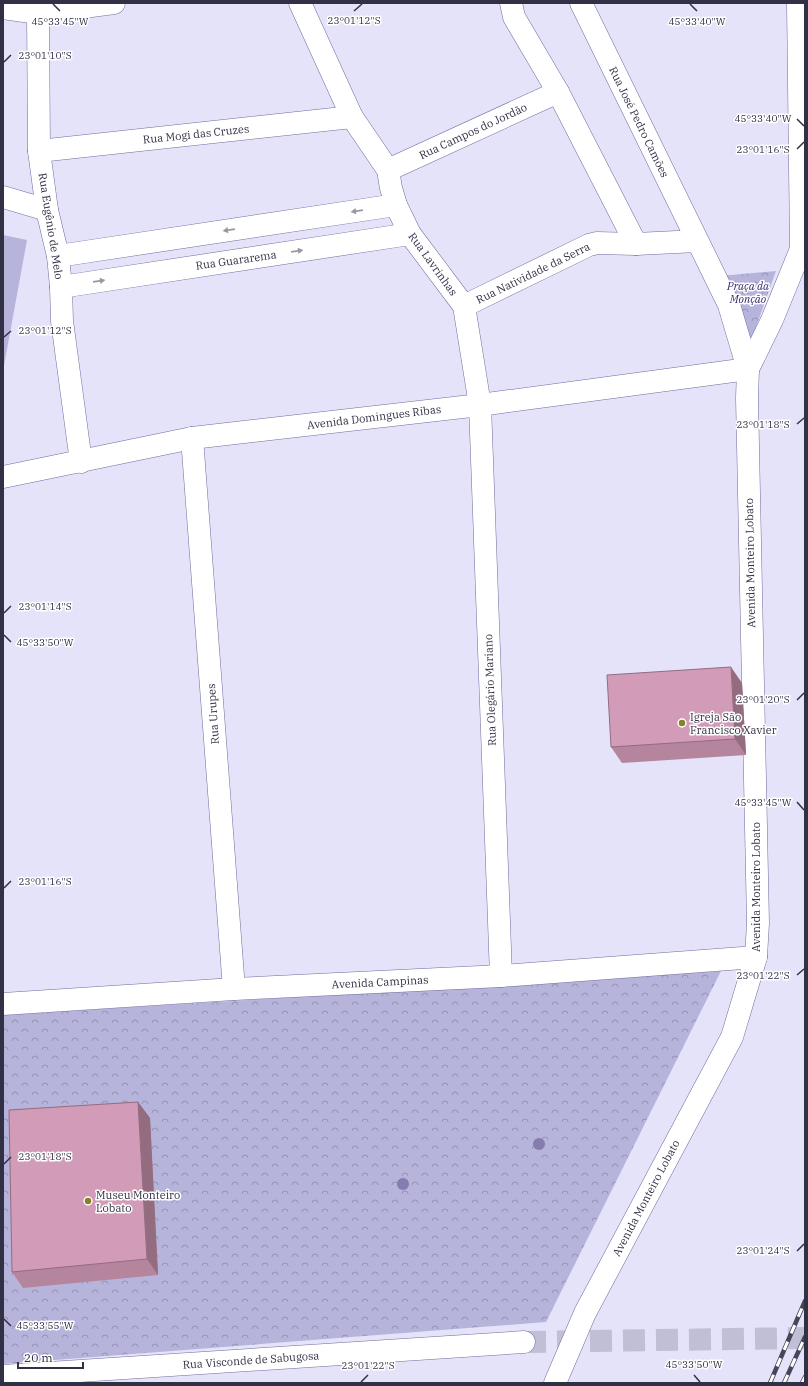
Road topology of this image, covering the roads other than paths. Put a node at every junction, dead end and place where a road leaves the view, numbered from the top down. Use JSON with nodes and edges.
{"nodes":[{"id":1,"x":114,"y":3,"type":"edge"},
{"id":2,"x":300,"y":3,"type":"edge"},
{"id":3,"x":511,"y":3,"type":"edge"},
{"id":4,"x":581,"y":3,"type":"edge"},
{"id":5,"x":798,"y":3,"type":"edge"},
{"id":6,"x":3,"y":8,"type":"edge"},
{"id":7,"x":38,"y":13,"type":"junction"},
{"id":8,"x":558,"y":92,"type":"junction"},
{"id":9,"x":352,"y":117,"type":"junction"},
{"id":10,"x":40,"y":151,"type":"junction"},
{"id":11,"x":388,"y":170,"type":"junction"},
{"id":12,"x":3,"y":197,"type":"edge"},
{"id":13,"x":396,"y":206,"type":"junction"},
{"id":14,"x":47,"y":210,"type":"junction"},
{"id":15,"x":410,"y":234,"type":"junction"},
{"id":16,"x":698,"y":241,"type":"junction"},
{"id":17,"x":636,"y":244,"type":"junction"},
{"id":18,"x":803,"y":249,"type":"edge"},
{"id":19,"x":58,"y":256,"type":"junction"},
{"id":20,"x":61,"y":286,"type":"junction"},
{"id":21,"x":464,"y":306,"type":"junction"},
{"id":22,"x":748,"y":369,"type":"junction"},
{"id":23,"x":480,"y":404,"type":"junction"},
{"id":24,"x":192,"y":438,"type":"junction"},
{"id":25,"x":81,"y":462,"type":"junction"},
{"id":26,"x":3,"y":477,"type":"edge"},
{"id":27,"x":756,"y":957,"type":"junction"},
{"id":28,"x":501,"y":976,"type":"junction"},
{"id":29,"x":234,"y":989,"type":"junction"},
{"id":30,"x":3,"y":1004,"type":"edge"},
{"id":31,"x":524,"y":1342,"type":"tunnel mouth"},
{"id":32,"x":3,"y":1376,"type":"edge"},
{"id":33,"x":555,"y":1383,"type":"edge"}],
"edges":[{"from":1,"to":7,"type":"street"},
{"from":2,"to":9,"type":"street","name":"Rua Lavrinhas"},
{"from":3,"to":8,"type":"street"},
{"from":4,"to":16,"type":"street","name":"Rua José Pedro Camões"},
{"from":5,"to":18,"type":"street"},
{"from":6,"to":7,"type":"street"},
{"from":7,"to":10,"type":"street","name":"Rua Eugênio de Melo"},
{"from":8,"to":11,"type":"street","name":"Rua Campos do Jordão"},
{"from":8,"to":17,"type":"street"},
{"from":9,"to":10,"type":"street","name":"Rua Mogi das Cruzes"},
{"from":9,"to":11,"type":"street","name":"Rua Lavrinhas"},
{"from":10,"to":14,"type":"street","name":"Rua Eugênio de Melo"},
{"from":11,"to":13,"type":"street","name":"Rua Lavrinhas"},
{"from":12,"to":14,"type":"street"},
{"from":13,"to":15,"type":"street","name":"Rua Lavrinhas"},
{"from":13,"to":19,"type":"street","one_way":true},
{"from":14,"to":19,"type":"street","name":"Rua Eugênio de Melo"},
{"from":20,"to":15,"type":"street","name":"Rua Guararema","one_way":true},
{"from":15,"to":21,"type":"street","name":"Rua Lavrinhas"},
{"from":16,"to":17,"type":"street","name":"Rua Natividade da Serra"},
{"from":16,"to":22,"type":"street"},
{"from":17,"to":21,"type":"street","name":"Rua Natividade da Serra"},
{"from":18,"to":22,"type":"street"},
{"from":19,"to":20,"type":"street","name":"Rua Eugênio de Melo"},
{"from":20,"to":25,"type":"street","name":"Rua Eugênio de Melo"},
{"from":21,"to":23,"type":"street","name":"Rua Lavrinhas"},
{"from":22,"to":23,"type":"street","name":"Avenida Domingues Ribas"},
{"from":22,"to":27,"type":"street","name":"Avenida Monteiro Lobato"},
{"from":23,"to":24,"type":"street","name":"Avenida Domingues Ribas"},
{"from":23,"to":28,"type":"street","name":"Rua Olegário Mariano"},
{"from":24,"to":25,"type":"street","name":"Avenida Domingues Ribas"},
{"from":24,"to":29,"type":"street","name":"Rua Urupes"},
{"from":25,"to":26,"type":"street","name":"Avenida Domingues Ribas"},
{"from":27,"to":28,"type":"street","name":"Avenida Campinas"},
{"from":27,"to":33,"type":"street","name":"Avenida Monteiro Lobato"},
{"from":28,"to":29,"type":"street","name":"Avenida Campinas"},
{"from":29,"to":30,"type":"street","name":"Avenida Campinas"},
{"from":31,"to":32,"type":"street","name":"Rua Visconde de Sabugosa"}]}
